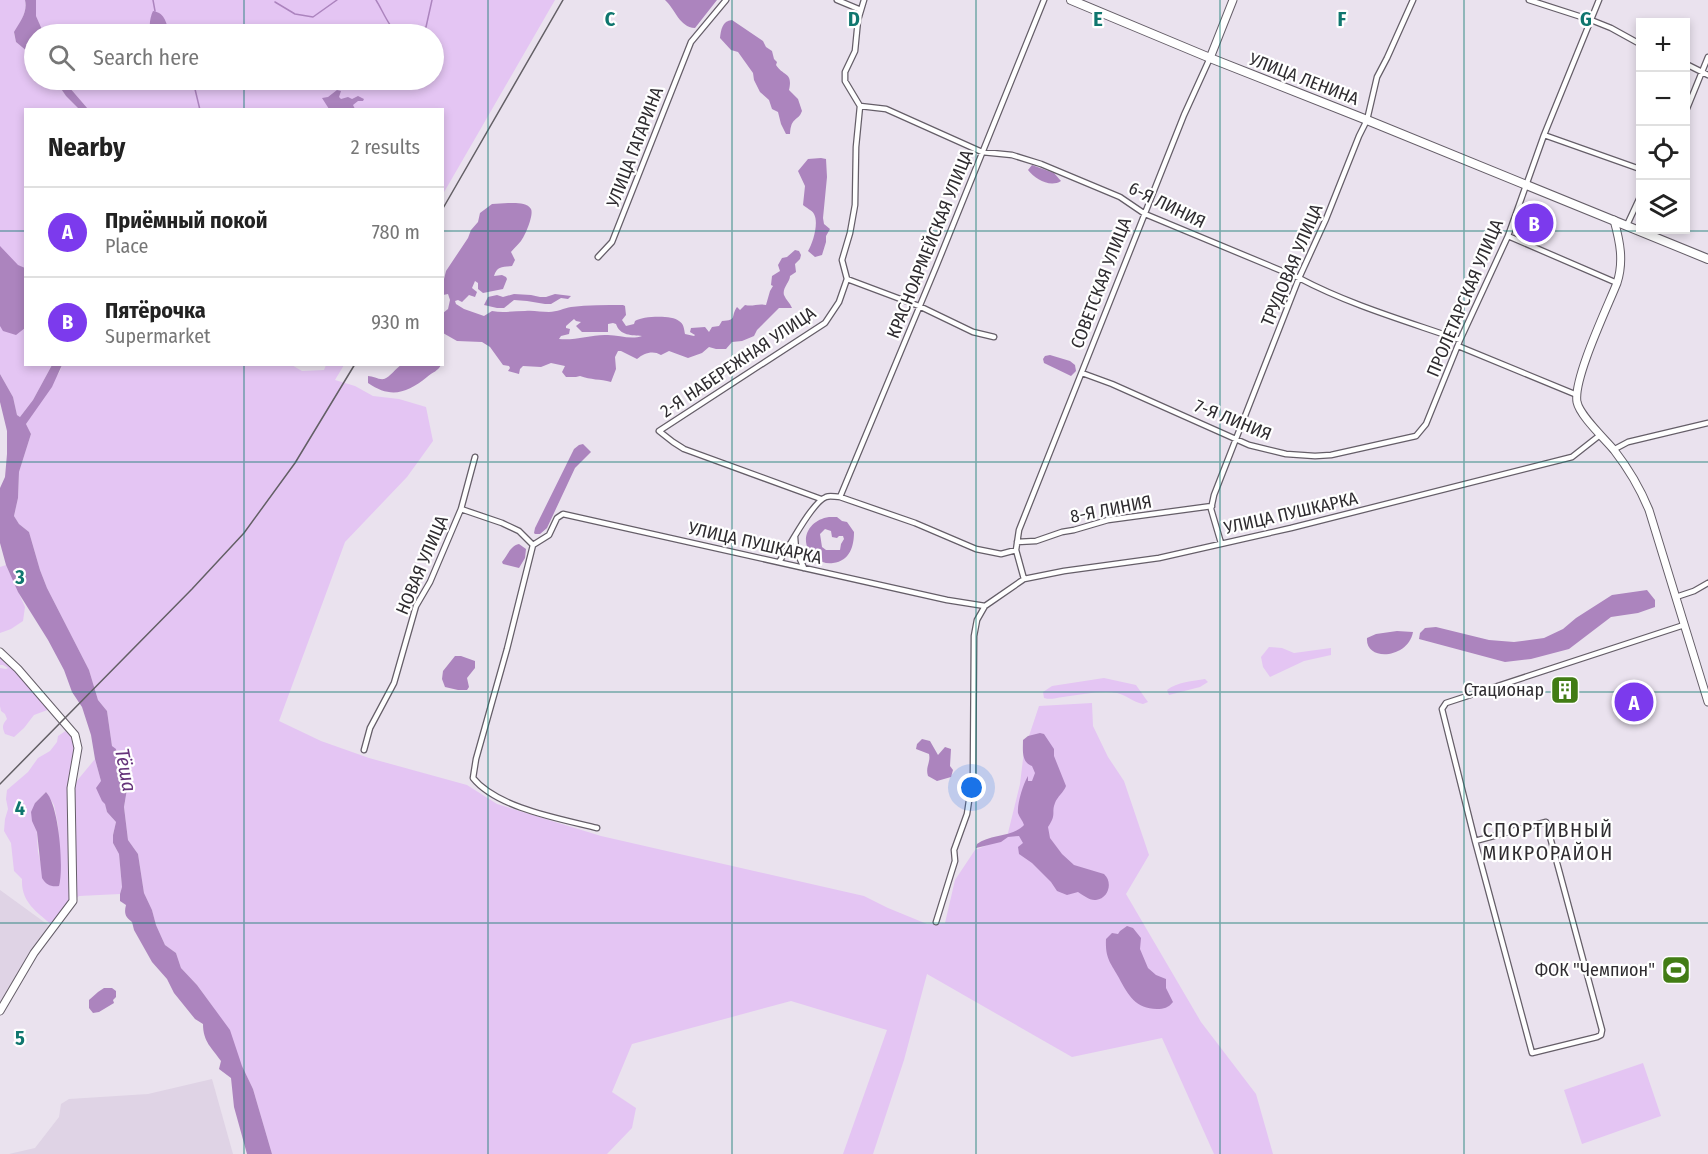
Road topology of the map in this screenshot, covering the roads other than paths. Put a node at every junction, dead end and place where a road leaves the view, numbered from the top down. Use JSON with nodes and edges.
{"nodes":[{"id":1,"x":726,"y":0,"type":"edge"},
{"id":2,"x":837,"y":0,"type":"edge"},
{"id":3,"x":864,"y":0,"type":"edge"},
{"id":4,"x":1044,"y":0,"type":"edge"},
{"id":5,"x":1071,"y":0,"type":"edge"},
{"id":6,"x":1233,"y":0,"type":"edge"},
{"id":7,"x":1413,"y":0,"type":"edge"},
{"id":8,"x":1529,"y":0,"type":"edge"},
{"id":9,"x":1599,"y":0,"type":"edge"},
{"id":10,"x":861,"y":10,"type":"junction"},
{"id":11,"x":1591,"y":20,"type":"junction"},
{"id":12,"x":1636,"y":41,"type":"edge"},
{"id":13,"x":1708,"y":57,"type":"edge"},
{"id":14,"x":1210,"y":58,"type":"junction"},
{"id":15,"x":1690,"y":66,"type":"edge"},
{"id":16,"x":1702,"y":73,"type":"junction"},
{"id":17,"x":1708,"y":75,"type":"edge"},
{"id":18,"x":1690,"y":102,"type":"edge"},
{"id":19,"x":860,"y":105,"type":"junction"},
{"id":20,"x":1367,"y":120,"type":"junction"},
{"id":21,"x":1544,"y":135,"type":"junction"},
{"id":22,"x":982,"y":152,"type":"junction"},
{"id":23,"x":1636,"y":167,"type":"edge"},
{"id":24,"x":1527,"y":185,"type":"junction"},
{"id":25,"x":1636,"y":207,"type":"edge"},
{"id":26,"x":1144,"y":214,"type":"junction"},
{"id":27,"x":1614,"y":220,"type":"junction"},
{"id":28,"x":1627,"y":225,"type":"junction"},
{"id":29,"x":1508,"y":236,"type":"junction"},
{"id":30,"x":598,"y":257,"type":"dead end"},
{"id":31,"x":1708,"y":259,"type":"edge"},
{"id":32,"x":1299,"y":278,"type":"junction"},
{"id":33,"x":847,"y":279,"type":"junction"},
{"id":34,"x":1617,"y":283,"type":"junction"},
{"id":35,"x":919,"y":306,"type":"junction"},
{"id":36,"x":994,"y":337,"type":"dead end"},
{"id":37,"x":1460,"y":340,"type":"junction"},
{"id":38,"x":1458,"y":346,"type":"junction"},
{"id":39,"x":1082,"y":373,"type":"junction"},
{"id":40,"x":1577,"y":395,"type":"junction"},
{"id":41,"x":1708,"y":423,"type":"edge"},
{"id":42,"x":1600,"y":435,"type":"junction"},
{"id":43,"x":1416,"y":436,"type":"joint"},
{"id":44,"x":1236,"y":439,"type":"junction"},
{"id":45,"x":1614,"y":450,"type":"junction"},
{"id":46,"x":475,"y":457,"type":"dead end"},
{"id":47,"x":840,"y":497,"type":"junction"},
{"id":48,"x":821,"y":499,"type":"junction"},
{"id":49,"x":1212,"y":506,"type":"junction"},
{"id":50,"x":461,"y":509,"type":"junction"},
{"id":51,"x":795,"y":534,"type":"junction"},
{"id":52,"x":1017,"y":542,"type":"junction"},
{"id":53,"x":1221,"y":543,"type":"junction"},
{"id":54,"x":533,"y":545,"type":"junction"},
{"id":55,"x":1016,"y":550,"type":"junction"},
{"id":56,"x":779,"y":562,"type":"junction"},
{"id":57,"x":804,"y":568,"type":"junction"},
{"id":58,"x":1024,"y":579,"type":"junction"},
{"id":59,"x":1708,"y":583,"type":"edge"},
{"id":60,"x":1676,"y":597,"type":"junction"},
{"id":61,"x":985,"y":606,"type":"junction"},
{"id":62,"x":1684,"y":625,"type":"junction"},
{"id":63,"x":0,"y":652,"type":"edge"},
{"id":64,"x":1708,"y":702,"type":"edge"},
{"id":65,"x":364,"y":750,"type":"dead end"},
{"id":66,"x":597,"y":828,"type":"dead end"},
{"id":67,"x":1475,"y":841,"type":"junction"},
{"id":68,"x":936,"y":922,"type":"dead end"},
{"id":69,"x":0,"y":1011,"type":"edge"}],
"edges":[{"from":1,"to":30,"type":"street","name":"УЛИЦА ГАГАРИНА"},
{"from":2,"to":10,"type":"street"},
{"from":3,"to":10,"type":"street"},
{"from":4,"to":22,"type":"street","name":"КРАСНОАРМЕЙСКАЯ УЛИЦА"},
{"from":5,"to":14,"type":"main road","name":"УЛИЦА ЛЕНИНА"},
{"from":6,"to":14,"type":"street","name":"СОВЕТСКАЯ УЛИЦА"},
{"from":7,"to":20,"type":"street","name":"ТРУДОВАЯ УЛИЦА"},
{"from":8,"to":11,"type":"street"},
{"from":9,"to":11,"type":"street","name":"ПРОЛЕТАРСКАЯ УЛИЦА"},
{"from":10,"to":19,"type":"street"},
{"from":11,"to":12,"type":"street"},
{"from":11,"to":21,"type":"street","name":"ПРОЛЕТАРСКАЯ УЛИЦА"},
{"from":13,"to":16,"type":"street"},
{"from":14,"to":20,"type":"main road","name":"УЛИЦА ЛЕНИНА"},
{"from":14,"to":26,"type":"street","name":"СОВЕТСКАЯ УЛИЦА"},
{"from":15,"to":16,"type":"street"},
{"from":16,"to":17,"type":"street"},
{"from":16,"to":18,"type":"street"},
{"from":19,"to":22,"type":"street","name":"6-Я ЛИНИЯ"},
{"from":19,"to":33,"type":"street","name":"2-Я НАБЕРЕЖНАЯ УЛИЦА"},
{"from":20,"to":24,"type":"main road","name":"УЛИЦА ЛЕНИНА"},
{"from":20,"to":32,"type":"street","name":"ТРУДОВАЯ УЛИЦА"},
{"from":21,"to":23,"type":"street"},
{"from":21,"to":24,"type":"street","name":"ПРОЛЕТАРСКАЯ УЛИЦА"},
{"from":22,"to":26,"type":"street","name":"6-Я ЛИНИЯ"},
{"from":22,"to":35,"type":"street","name":"КРАСНОАРМЕЙСКАЯ УЛИЦА"},
{"from":24,"to":27,"type":"main road","name":"УЛИЦА ЛЕНИНА"},
{"from":24,"to":29,"type":"street","name":"ПРОЛЕТАРСКАЯ УЛИЦА"},
{"from":25,"to":28,"type":"street"},
{"from":26,"to":32,"type":"street","name":"6-Я ЛИНИЯ"},
{"from":26,"to":39,"type":"street","name":"СОВЕТСКАЯ УЛИЦА"},
{"from":27,"to":28,"type":"main road","name":"УЛИЦА ЛЕНИНА"},
{"from":27,"to":34,"type":"street"},
{"from":28,"to":31,"type":"main road","name":"УЛИЦА ЛЕНИНА"},
{"from":29,"to":34,"type":"street"},
{"from":29,"to":37,"type":"street","name":"ПРОЛЕТАРСКАЯ УЛИЦА"},
{"from":32,"to":37,"type":"street","name":"6-Я ЛИНИЯ"},
{"from":32,"to":44,"type":"street","name":"ТРУДОВАЯ УЛИЦА"},
{"from":33,"to":35,"type":"street"},
{"from":33,"to":48,"type":"street","name":"2-Я НАБЕРЕЖНАЯ УЛИЦА"},
{"from":34,"to":40,"type":"street"},
{"from":35,"to":36,"type":"street"},
{"from":35,"to":47,"type":"street","name":"КРАСНОАРМЕЙСКАЯ УЛИЦА"},
{"from":37,"to":38,"type":"street","name":"ПРОЛЕТАРСКАЯ УЛИЦА"},
{"from":38,"to":40,"type":"street"},
{"from":38,"to":43,"type":"street","name":"ПРОЛЕТАРСКАЯ УЛИЦА"},
{"from":39,"to":44,"type":"street","name":"7-Я ЛИНИЯ"},
{"from":39,"to":52,"type":"street","name":"СОВЕТСКАЯ УЛИЦА"},
{"from":40,"to":42,"type":"street"},
{"from":41,"to":45,"type":"street"},
{"from":42,"to":45,"type":"street"},
{"from":42,"to":53,"type":"street","name":"УЛИЦА ПУШКАРКА"},
{"from":43,"to":44,"type":"street","name":"7-Я ЛИНИЯ"},
{"from":44,"to":49,"type":"street","name":"ТРУДОВАЯ УЛИЦА"},
{"from":45,"to":60,"type":"street"},
{"from":46,"to":50,"type":"street","name":"НОВАЯ УЛИЦА"},
{"from":47,"to":48,"type":"street"},
{"from":47,"to":55,"type":"street"},
{"from":48,"to":51,"type":"street"},
{"from":49,"to":52,"type":"street","name":"8-Я ЛИНИЯ"},
{"from":49,"to":53,"type":"street"},
{"from":50,"to":54,"type":"street"},
{"from":50,"to":65,"type":"street","name":"НОВАЯ УЛИЦА"},
{"from":51,"to":56,"type":"street"},
{"from":51,"to":57,"type":"street"},
{"from":52,"to":55,"type":"street","name":"СОВЕТСКАЯ УЛИЦА"},
{"from":53,"to":58,"type":"street","name":"УЛИЦА ПУШКАРКА"},
{"from":54,"to":56,"type":"street","name":"УЛИЦА ПУШКАРКА"},
{"from":54,"to":66,"type":"street"},
{"from":55,"to":58,"type":"street","name":"СОВЕТСКАЯ УЛИЦА"},
{"from":56,"to":57,"type":"street","name":"УЛИЦА ПУШКАРКА"},
{"from":57,"to":61,"type":"street","name":"УЛИЦА ПУШКАРКА"},
{"from":58,"to":61,"type":"street","name":"УЛИЦА ПУШКАРКА"},
{"from":59,"to":60,"type":"street"},
{"from":60,"to":62,"type":"street"},
{"from":61,"to":68,"type":"street"},
{"from":62,"to":64,"type":"street"},
{"from":62,"to":67,"type":"street"},
{"from":63,"to":69,"type":"street"},
{"from":67,"to":67,"type":"street"}]}
